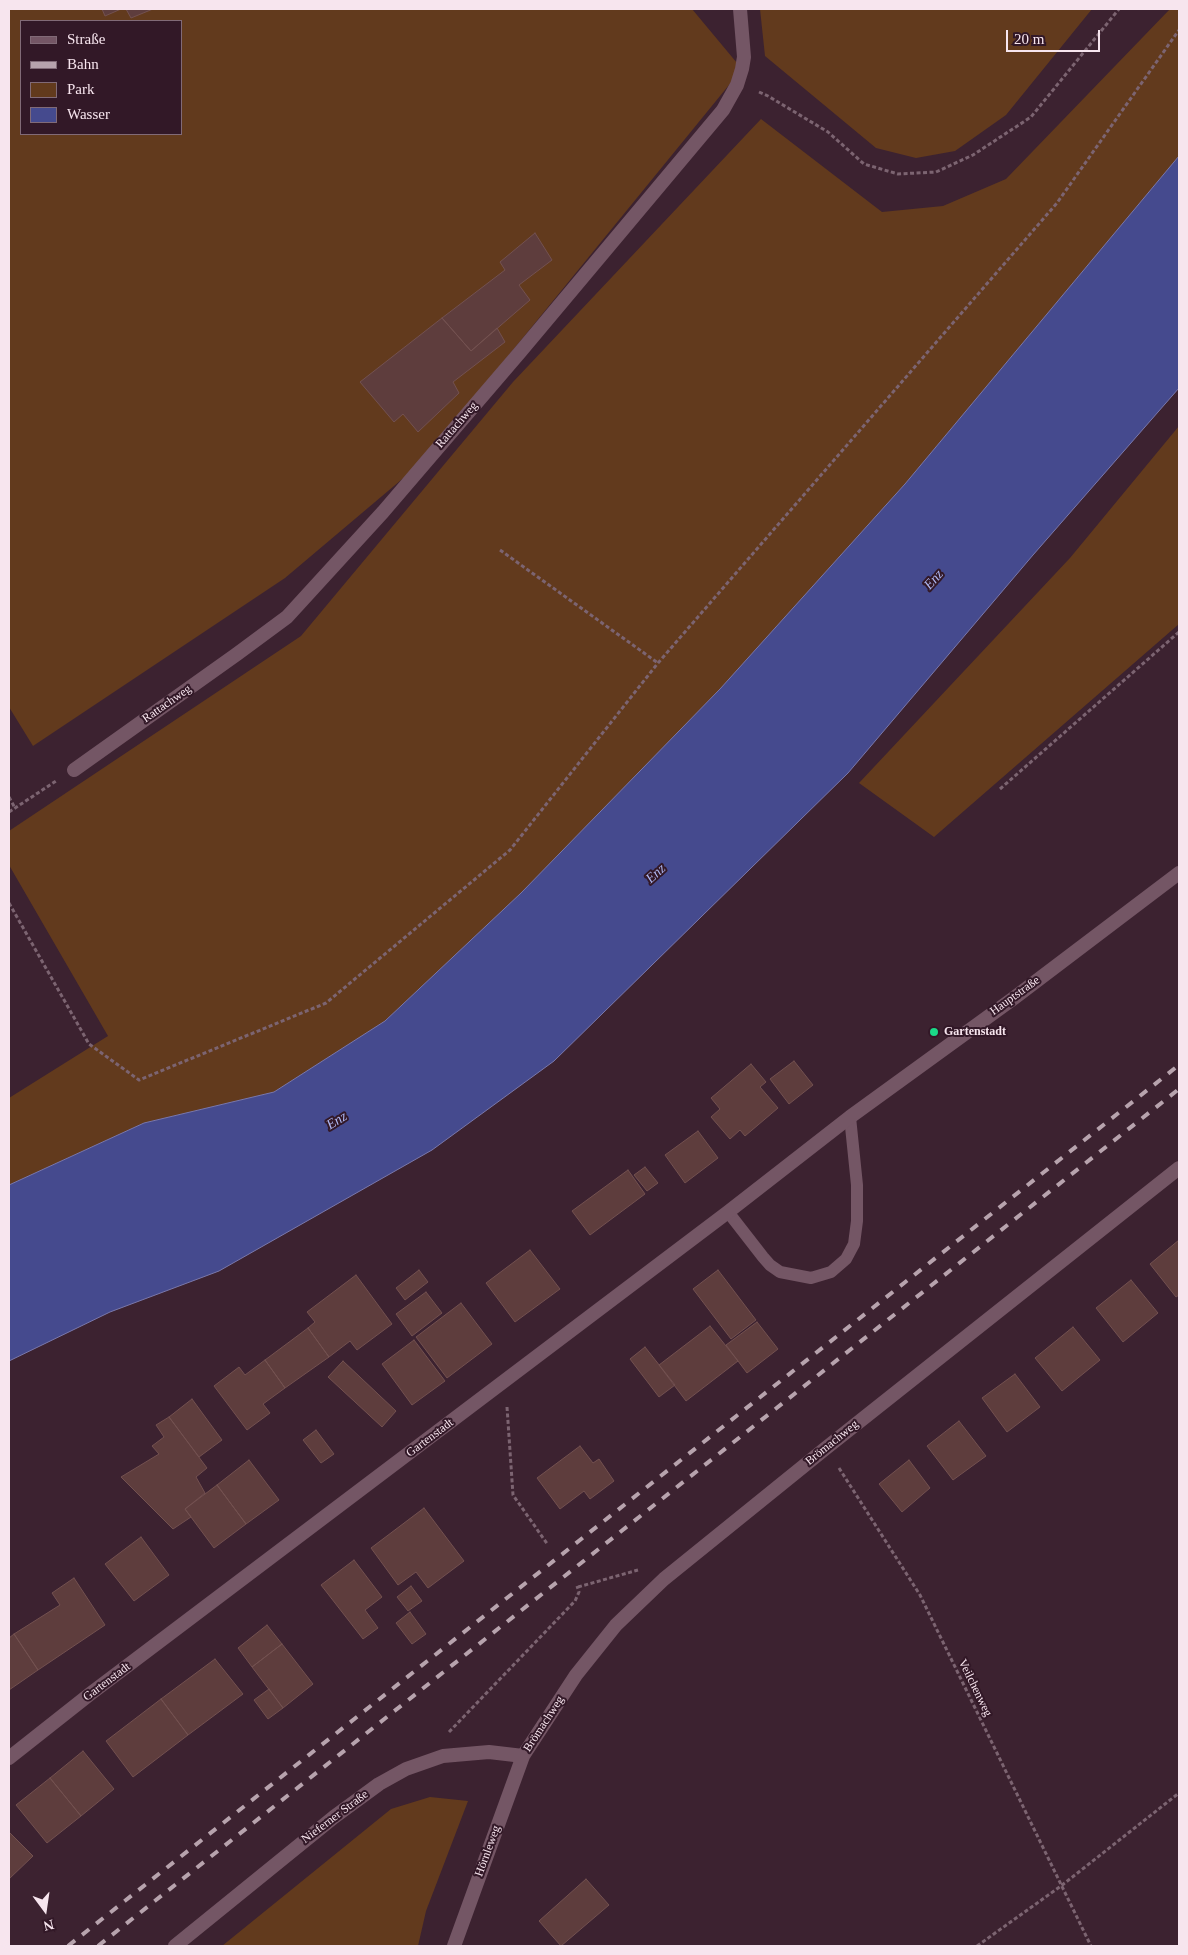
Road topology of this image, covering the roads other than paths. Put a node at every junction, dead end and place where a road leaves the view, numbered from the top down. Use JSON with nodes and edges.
{"nodes":[{"id":1,"x":740,"y":9,"type":"edge"},
{"id":2,"x":74,"y":770,"type":"road end"},
{"id":3,"x":1179,"y":873,"type":"edge"},
{"id":4,"x":850,"y":1117,"type":"junction"},
{"id":5,"x":1179,"y":1168,"type":"edge"},
{"id":6,"x":728,"y":1212,"type":"junction"},
{"id":7,"x":523,"y":1756,"type":"junction"},
{"id":8,"x":9,"y":1758,"type":"edge"},
{"id":9,"x":175,"y":1946,"type":"edge"},
{"id":10,"x":454,"y":1946,"type":"edge"}],
"edges":[{"from":1,"to":2,"type":"street","name":"Rattachweg"},
{"from":3,"to":4,"type":"street","name":"Hauptstraße"},
{"from":4,"to":6,"type":"street","name":"Gartenstadt"},
{"from":4,"to":6,"type":"lane"},
{"from":5,"to":7,"type":"street","name":"Brömachweg"},
{"from":6,"to":8,"type":"street","name":"Gartenstadt"},
{"from":7,"to":9,"type":"street","name":"Nieferner Straße"},
{"from":7,"to":10,"type":"street","name":"Hörnleweg"}]}
